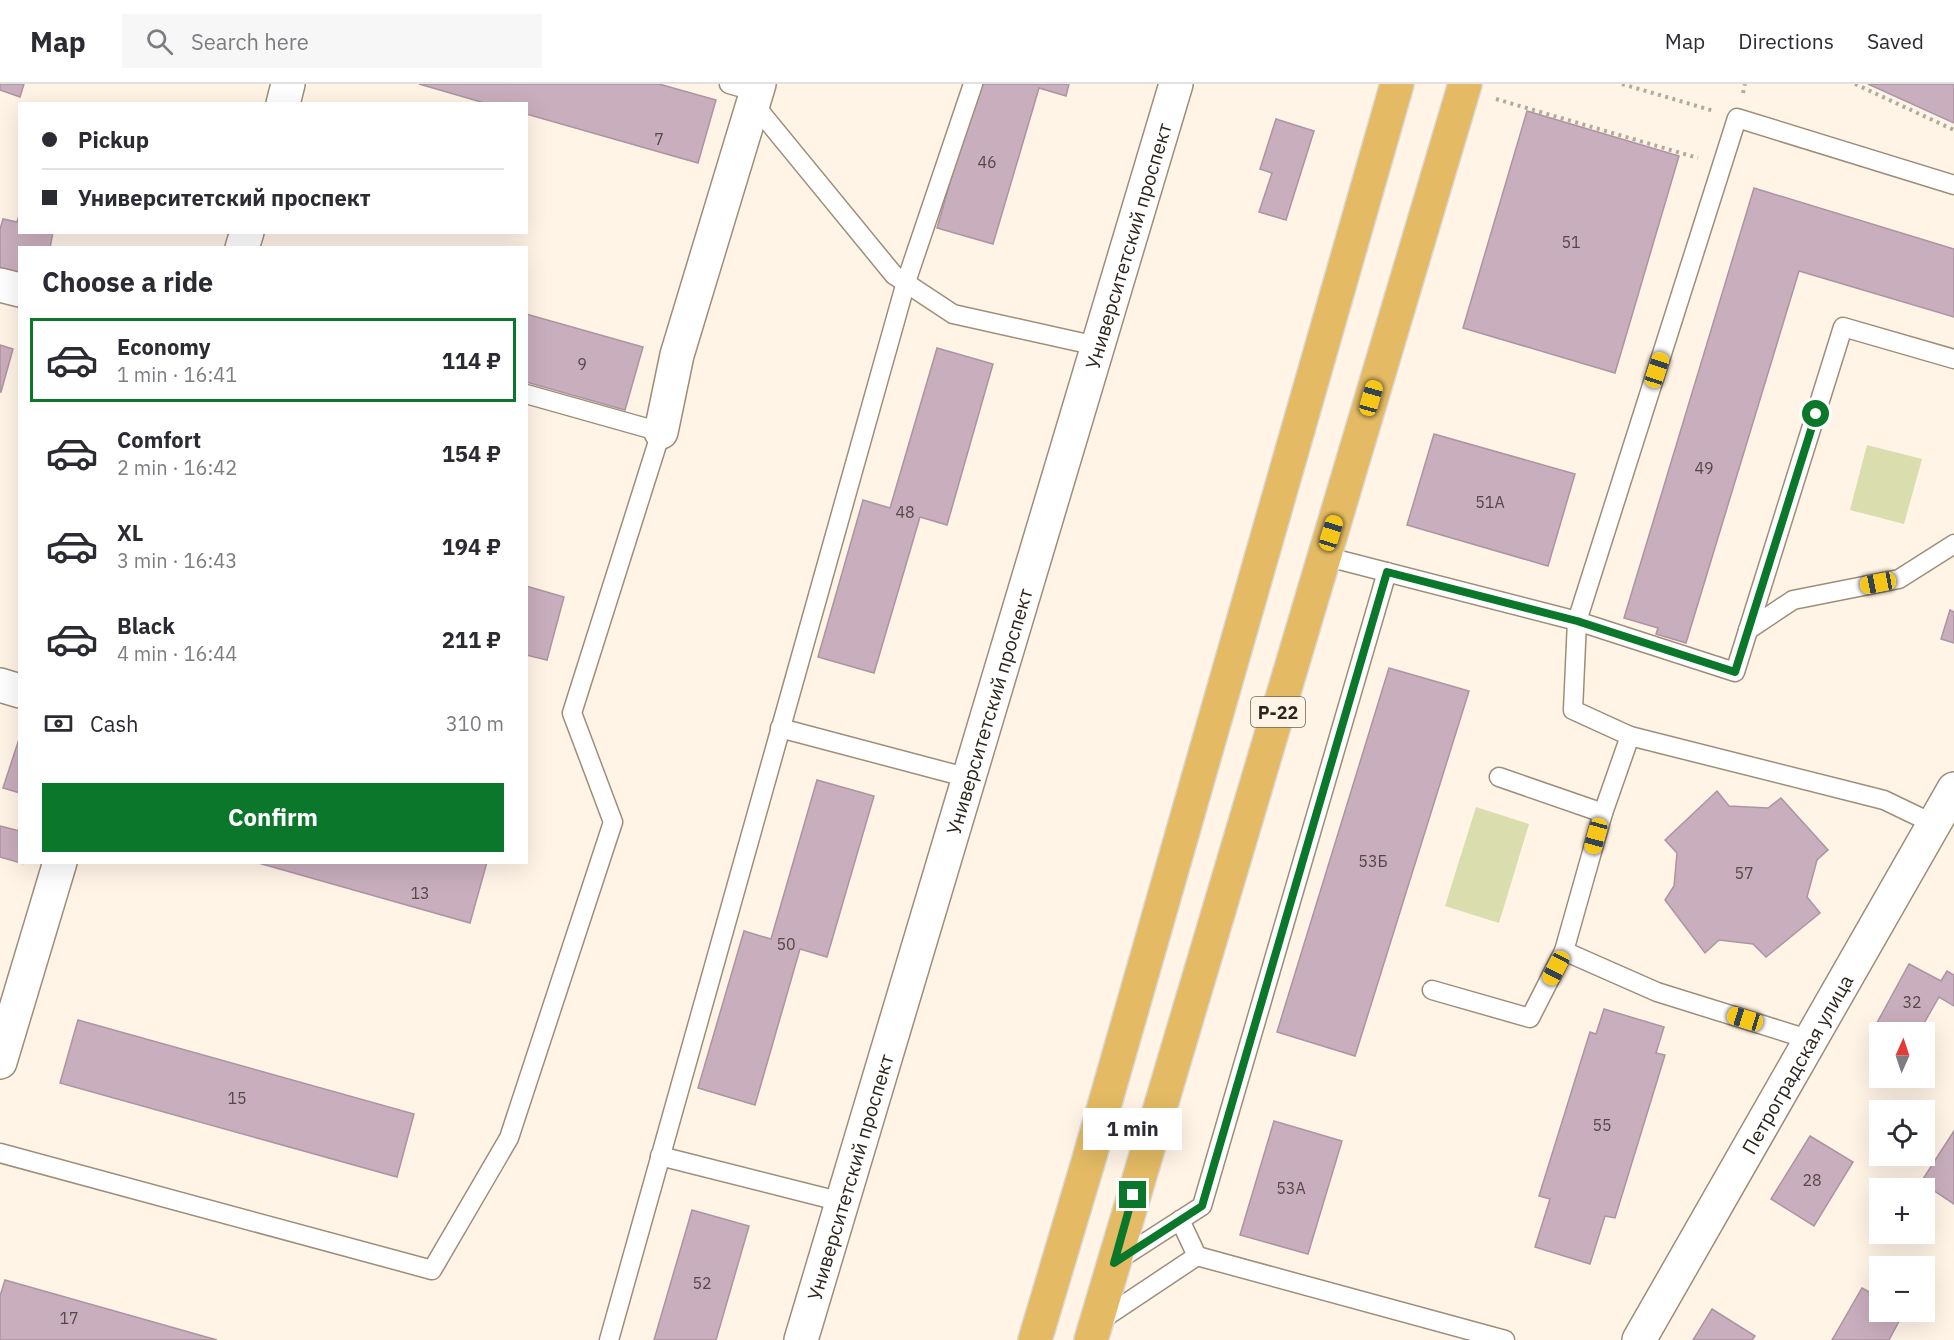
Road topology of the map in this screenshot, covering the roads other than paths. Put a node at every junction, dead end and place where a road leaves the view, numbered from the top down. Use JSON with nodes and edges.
{"nodes":[{"id":1,"x":288,"y":84,"type":"edge"},
{"id":2,"x":973,"y":84,"type":"edge"},
{"id":3,"x":1176,"y":84,"type":"edge"},
{"id":4,"x":1397,"y":84,"type":"edge"},
{"id":5,"x":1465,"y":84,"type":"edge"},
{"id":6,"x":749,"y":91,"type":"edge"},
{"id":7,"x":284,"y":102,"type":"edge"},
{"id":8,"x":1954,"y":185,"type":"edge"},
{"id":9,"x":906,"y":282,"type":"junction"},
{"id":10,"x":0,"y":285,"type":"edge"},
{"id":11,"x":18,"y":290,"type":"edge"},
{"id":12,"x":1098,"y":346,"type":"junction"},
{"id":13,"x":1954,"y":359,"type":"edge"},
{"id":14,"x":528,"y":395,"type":"edge"},
{"id":15,"x":661,"y":432,"type":"junction"},
{"id":16,"x":1954,"y":544,"type":"edge"},
{"id":17,"x":1324,"y":556,"type":"junction"},
{"id":18,"x":1387,"y":572,"type":"junction"},
{"id":19,"x":1577,"y":621,"type":"junction"},
{"id":20,"x":1748,"y":630,"type":"junction"},
{"id":21,"x":0,"y":685,"type":"edge"},
{"id":22,"x":18,"y":690,"type":"edge"},
{"id":23,"x":780,"y":728,"type":"junction"},
{"id":24,"x":1630,"y":736,"type":"junction"},
{"id":25,"x":1498,"y":777,"type":"dead end"},
{"id":26,"x":969,"y":778,"type":"junction"},
{"id":27,"x":1954,"y":789,"type":"edge"},
{"id":28,"x":1602,"y":813,"type":"junction"},
{"id":29,"x":1934,"y":824,"type":"junction"},
{"id":30,"x":59,"y":864,"type":"edge"},
{"id":31,"x":1564,"y":951,"type":"junction"},
{"id":32,"x":1432,"y":990,"type":"dead end"},
{"id":33,"x":1811,"y":1040,"type":"junction"},
{"id":34,"x":1,"y":1055,"type":"edge"},
{"id":35,"x":0,"y":1153,"type":"edge"},
{"id":36,"x":660,"y":1156,"type":"junction"},
{"id":37,"x":842,"y":1202,"type":"junction"},
{"id":38,"x":1180,"y":1220,"type":"junction"},
{"id":39,"x":1197,"y":1257,"type":"junction"},
{"id":40,"x":1114,"y":1263,"type":"junction"},
{"id":41,"x":1094,"y":1331,"type":"edge"},
{"id":42,"x":609,"y":1340,"type":"edge"},
{"id":43,"x":801,"y":1340,"type":"edge"},
{"id":44,"x":1035,"y":1340,"type":"edge"},
{"id":45,"x":1505,"y":1340,"type":"edge"},
{"id":46,"x":1639,"y":1340,"type":"edge"}],
"edges":[{"from":1,"to":7,"type":"street"},
{"from":2,"to":9,"type":"lane"},
{"from":3,"to":12,"type":"street","name":"Университетский проспект"},
{"from":4,"to":44,"type":"highway","number":"Р-22"},
{"from":5,"to":17,"type":"highway","number":"Р-22"},
{"from":6,"to":9,"type":"lane"},
{"from":6,"to":15,"type":"street"},
{"from":8,"to":19,"type":"lane"},
{"from":9,"to":12,"type":"lane"},
{"from":9,"to":23,"type":"lane"},
{"from":10,"to":11,"type":"street"},
{"from":12,"to":26,"type":"street","name":"Университетский проспект"},
{"from":13,"to":20,"type":"lane"},
{"from":14,"to":15,"type":"lane"},
{"from":15,"to":35,"type":"lane"},
{"from":16,"to":20,"type":"lane"},
{"from":17,"to":18,"type":"lane"},
{"from":17,"to":40,"type":"highway","number":"Р-22"},
{"from":18,"to":19,"type":"lane"},
{"from":18,"to":38,"type":"lane"},
{"from":19,"to":20,"type":"lane"},
{"from":19,"to":24,"type":"lane"},
{"from":21,"to":22,"type":"street"},
{"from":23,"to":26,"type":"lane"},
{"from":23,"to":36,"type":"lane"},
{"from":24,"to":28,"type":"lane"},
{"from":24,"to":29,"type":"lane"},
{"from":25,"to":28,"type":"lane"},
{"from":26,"to":37,"type":"street","name":"Университетский проспект"},
{"from":27,"to":29,"type":"street","name":"Петроградская улица"},
{"from":28,"to":31,"type":"lane"},
{"from":29,"to":33,"type":"street","name":"Петроградская улица"},
{"from":30,"to":34,"type":"street"},
{"from":31,"to":32,"type":"lane"},
{"from":31,"to":33,"type":"lane"},
{"from":33,"to":46,"type":"street","name":"Петроградская улица"},
{"from":36,"to":37,"type":"lane"},
{"from":36,"to":42,"type":"lane"},
{"from":37,"to":43,"type":"street","name":"Университетский проспект"},
{"from":38,"to":39,"type":"lane"},
{"from":38,"to":40,"type":"lane"},
{"from":39,"to":41,"type":"lane"},
{"from":39,"to":45,"type":"lane"},
{"from":40,"to":41,"type":"highway","number":"Р-22"}]}
